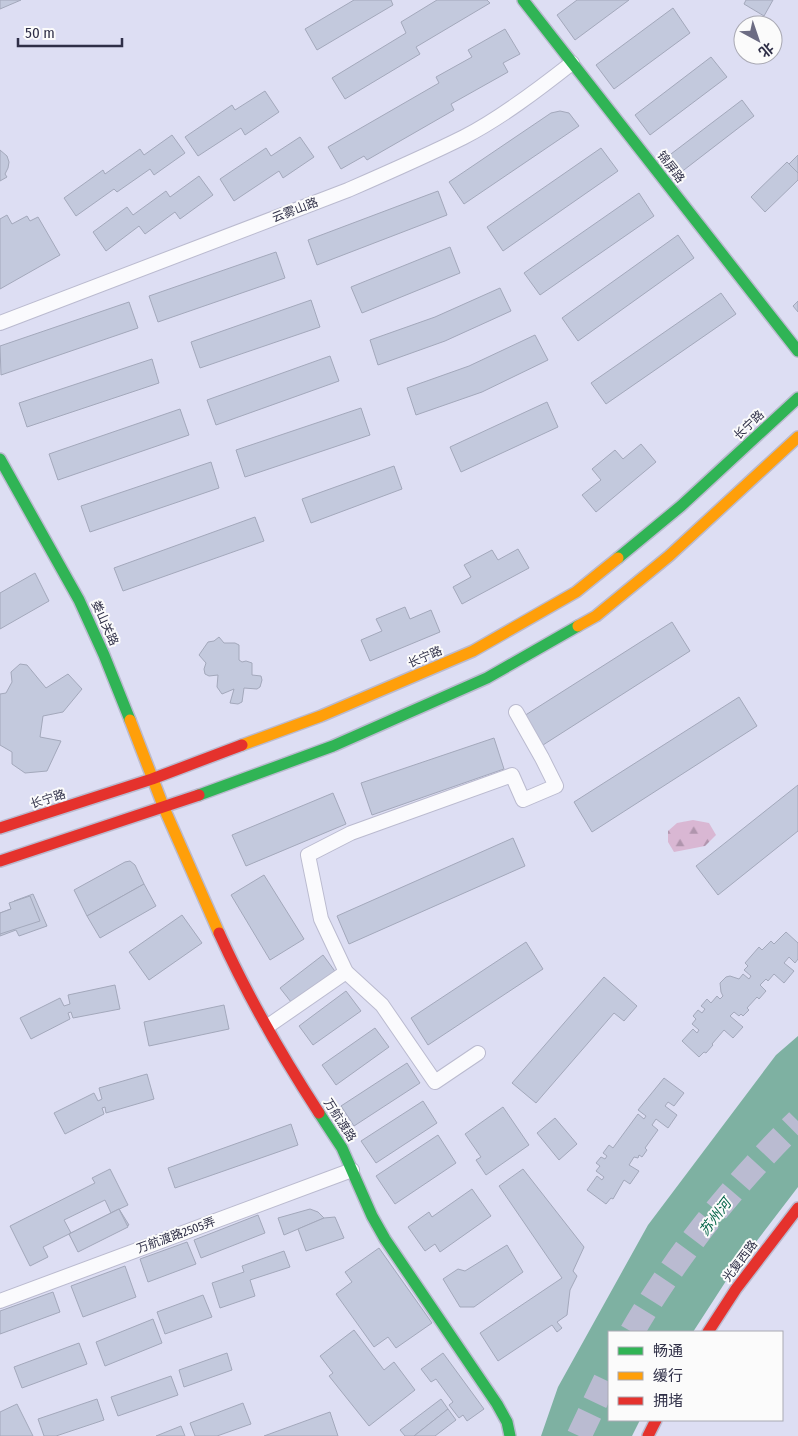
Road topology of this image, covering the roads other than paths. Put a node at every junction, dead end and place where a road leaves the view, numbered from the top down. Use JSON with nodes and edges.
{"nodes":[{"id":1,"x":523,"y":0,"type":"edge"},
{"id":2,"x":572,"y":63,"type":"junction"},
{"id":3,"x":0,"y":323,"type":"edge"},
{"id":4,"x":798,"y":351,"type":"edge"},
{"id":5,"x":798,"y":398,"type":"edge"},
{"id":6,"x":798,"y":437,"type":"edge"},
{"id":7,"x":0,"y":459,"type":"edge"},
{"id":8,"x":516,"y":712,"type":"dead end"},
{"id":9,"x":152,"y":779,"type":"junction"},
{"id":10,"x":164,"y":808,"type":"junction"},
{"id":11,"x":0,"y":828,"type":"edge"},
{"id":12,"x":0,"y":861,"type":"edge"},
{"id":13,"x":346,"y":972,"type":"junction"},
{"id":14,"x":268,"y":1026,"type":"junction"},
{"id":15,"x":478,"y":1053,"type":"dead end"},
{"id":16,"x":352,"y":1170,"type":"junction"},
{"id":17,"x":798,"y":1208,"type":"edge"},
{"id":18,"x":0,"y":1300,"type":"edge"},
{"id":19,"x":709,"y":1331,"type":"edge"},
{"id":20,"x":656,"y":1421,"type":"edge"},
{"id":21,"x":510,"y":1436,"type":"edge"},
{"id":22,"x":648,"y":1436,"type":"edge"}],
"edges":[{"from":1,"to":2,"type":"main road","name":"锦屏路"},
{"from":2,"to":3,"type":"street","name":"云雾山路"},
{"from":2,"to":4,"type":"main road","name":"锦屏路"},
{"from":5,"to":9,"type":"main road","name":"长宁路"},
{"from":6,"to":10,"type":"main road"},
{"from":7,"to":9,"type":"main road","name":"娄山关路"},
{"from":8,"to":13,"type":"street"},
{"from":9,"to":10,"type":"main road","name":"娄山关路"},
{"from":9,"to":11,"type":"main road","name":"长宁路"},
{"from":10,"to":12,"type":"main road"},
{"from":10,"to":14,"type":"main road","name":"万航渡路"},
{"from":13,"to":14,"type":"street"},
{"from":13,"to":15,"type":"street"},
{"from":14,"to":16,"type":"main road","name":"万航渡路"},
{"from":16,"to":18,"type":"street","name":"万航渡路2505弄"},
{"from":16,"to":21,"type":"main road","name":"万航渡路"},
{"from":17,"to":19,"type":"main road","name":"光复西路"},
{"from":20,"to":22,"type":"main road"}]}
